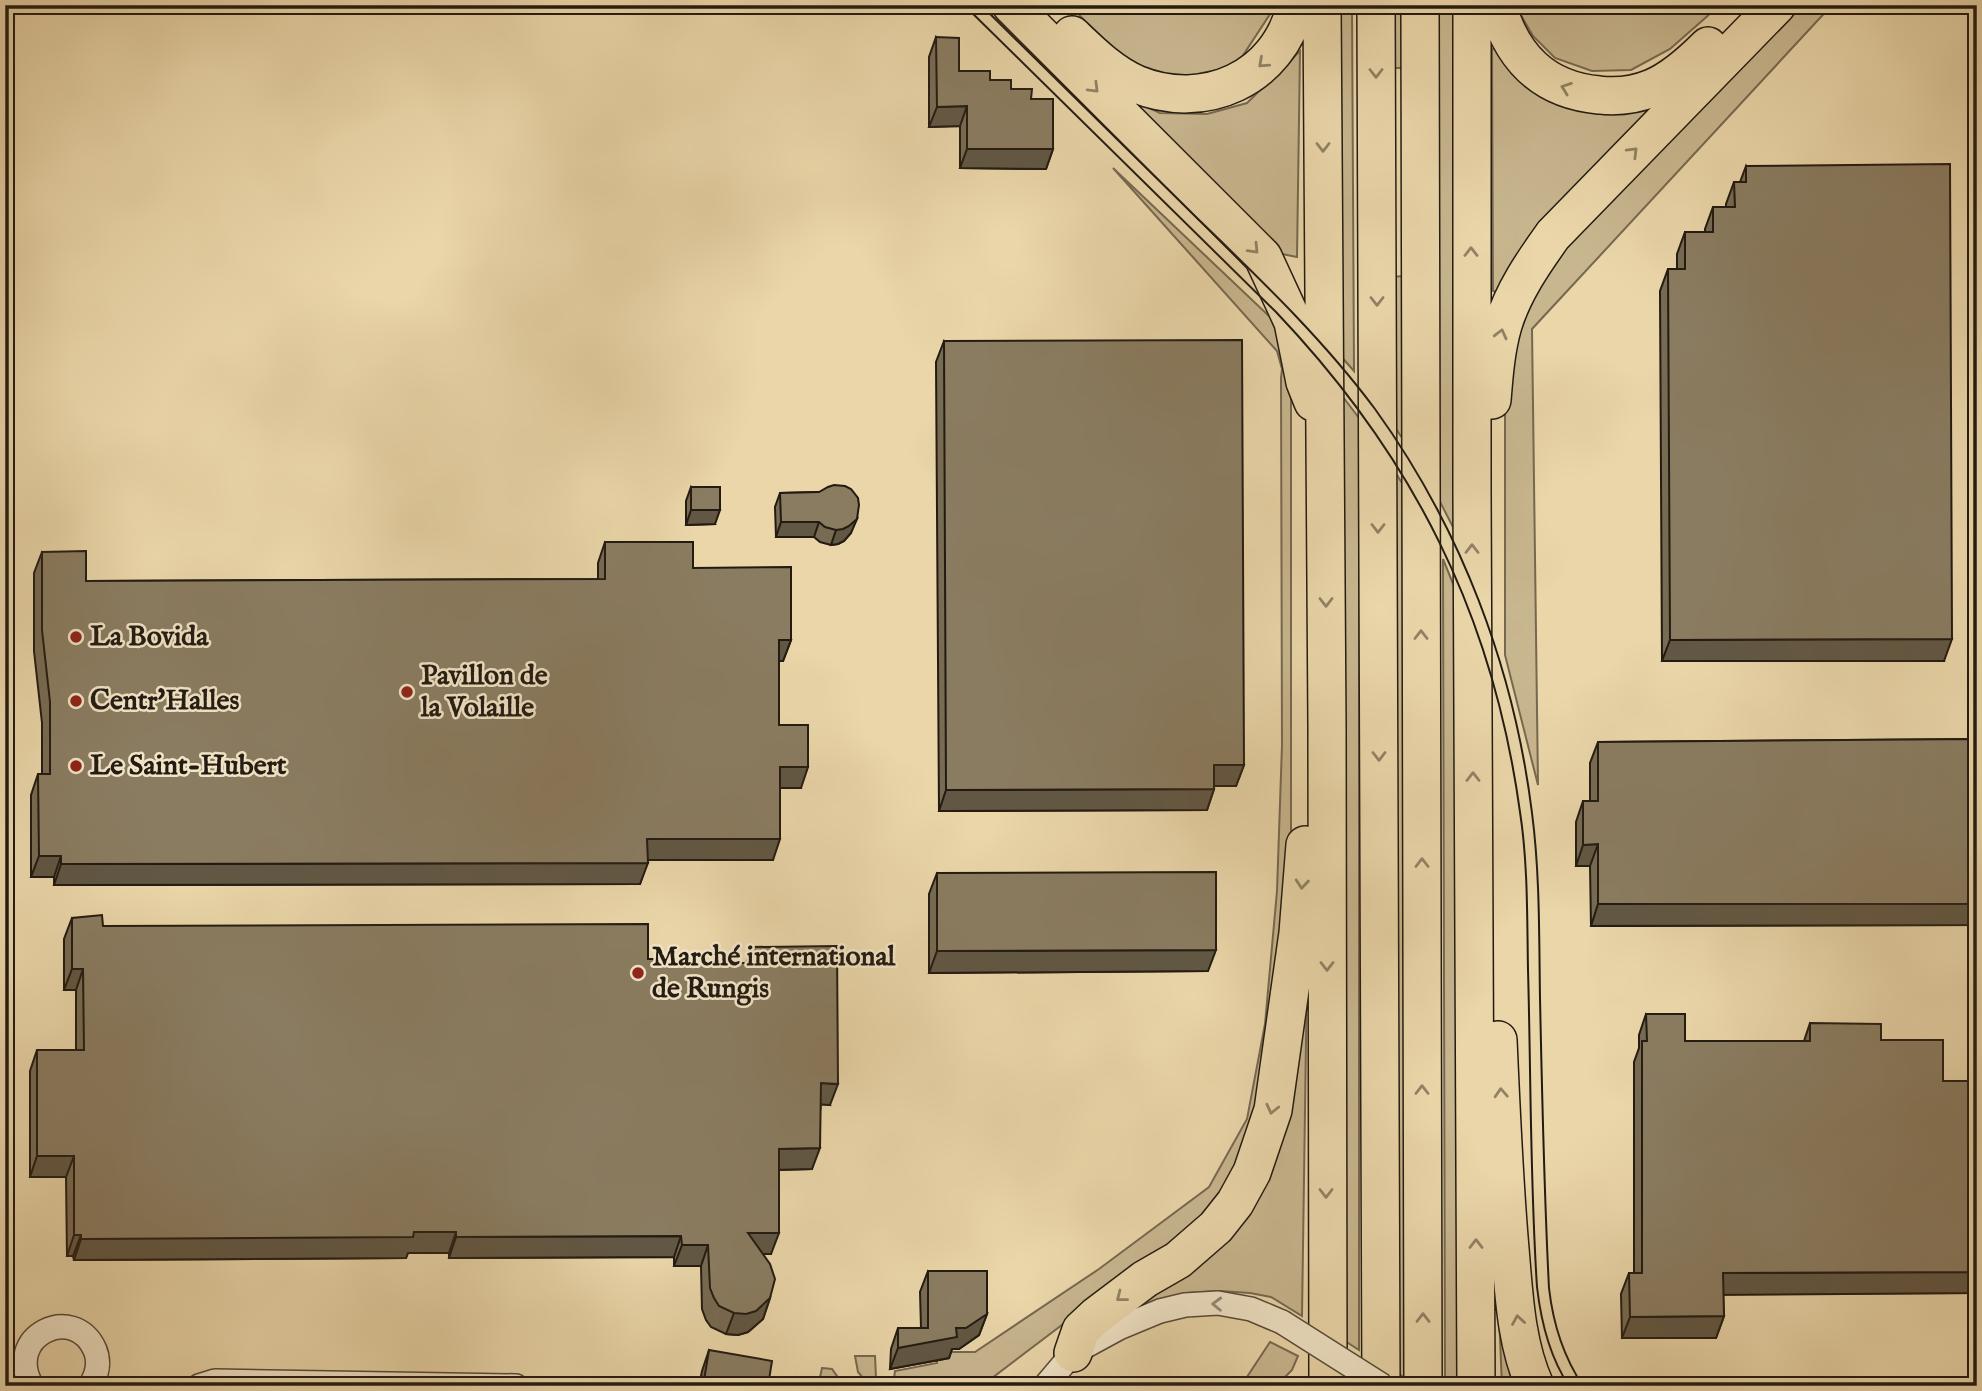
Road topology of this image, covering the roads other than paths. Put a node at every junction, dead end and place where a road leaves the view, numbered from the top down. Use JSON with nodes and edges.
{"nodes":[{"id":1,"x":1011,"y":5,"type":"edge"},
{"id":2,"x":1041,"y":5,"type":"edge"},
{"id":3,"x":1296,"y":5,"type":"edge"},
{"id":4,"x":1322,"y":5,"type":"edge"},
{"id":5,"x":1376,"y":5,"type":"edge"},
{"id":6,"x":1420,"y":5,"type":"edge"},
{"id":7,"x":1472,"y":5,"type":"edge"},
{"id":8,"x":1497,"y":5,"type":"edge"},
{"id":9,"x":1748,"y":5,"type":"edge"},
{"id":10,"x":1777,"y":5,"type":"edge"},
{"id":11,"x":1325,"y":436,"type":"junction"},
{"id":12,"x":1472,"y":492,"type":"junction"},
{"id":13,"x":1327,"y":726,"type":"junction"},
{"id":14,"x":1474,"y":845,"type":"junction"},
{"id":15,"x":1073,"y":1353,"type":"junction"},
{"id":16,"x":32,"y":1386,"type":"edge"},
{"id":17,"x":90,"y":1386,"type":"edge"},
{"id":18,"x":199,"y":1386,"type":"edge"},
{"id":19,"x":516,"y":1386,"type":"edge"},
{"id":20,"x":1045,"y":1386,"type":"edge"},
{"id":21,"x":1328,"y":1386,"type":"edge"},
{"id":22,"x":1382,"y":1386,"type":"edge"},
{"id":23,"x":1423,"y":1386,"type":"edge"},
{"id":24,"x":1476,"y":1386,"type":"edge"},
{"id":25,"x":1535,"y":1386,"type":"edge"}],
"edges":[{"from":1,"to":11,"type":"highway","one_way":true},
{"from":3,"to":2,"type":"highway","one_way":true},
{"from":4,"to":11,"type":"highway","one_way":true},
{"from":5,"to":22,"type":"highway","one_way":true},
{"from":23,"to":6,"type":"highway","one_way":true},
{"from":12,"to":7,"type":"highway","one_way":true},
{"from":9,"to":8,"type":"highway","one_way":true},
{"from":12,"to":10,"type":"highway","one_way":true},
{"from":11,"to":13,"type":"highway","one_way":true},
{"from":14,"to":12,"type":"highway","one_way":true},
{"from":13,"to":15,"type":"highway","one_way":true},
{"from":13,"to":21,"type":"highway","one_way":true},
{"from":24,"to":14,"type":"highway","one_way":true},
{"from":25,"to":14,"type":"highway","one_way":true},
{"from":15,"to":20,"type":"street"},
{"from":22,"to":15,"type":"street","one_way":true,"bridge":true},
{"from":16,"to":17,"type":"street"},
{"from":18,"to":19,"type":"street"}]}
